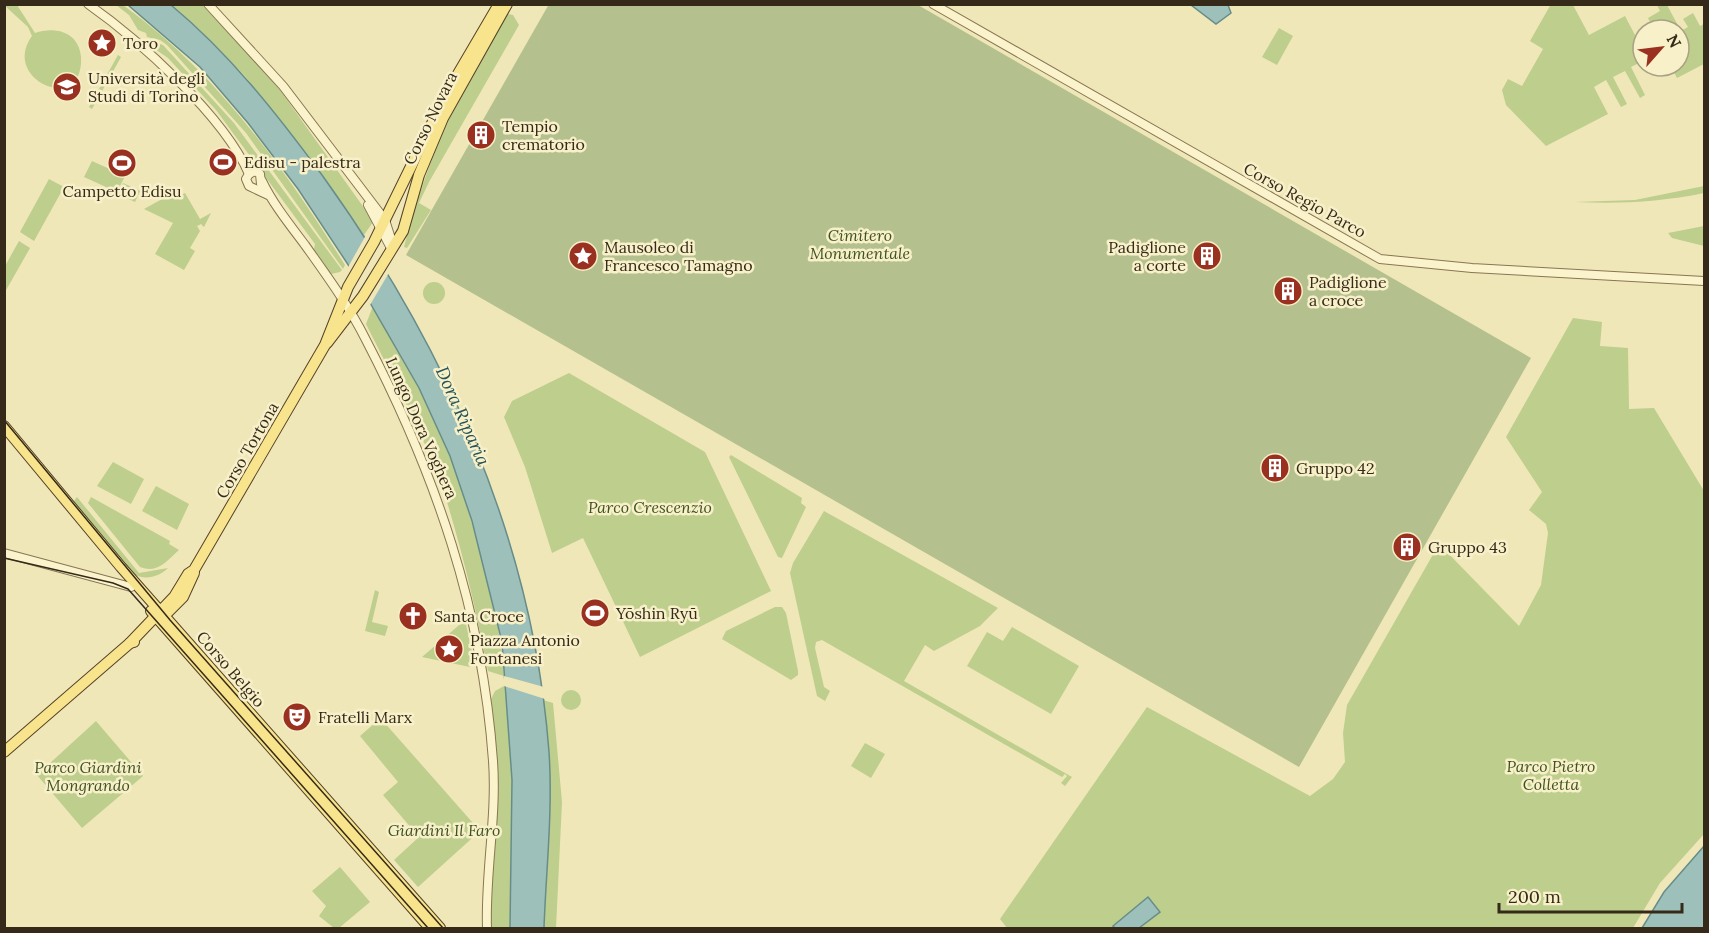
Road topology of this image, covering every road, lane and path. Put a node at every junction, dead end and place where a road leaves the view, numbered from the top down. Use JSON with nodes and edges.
{"nodes":[{"id":1,"x":88,"y":4,"type":"edge"},
{"id":2,"x":208,"y":4,"type":"edge"},
{"id":3,"x":499,"y":4,"type":"edge"},
{"id":4,"x":507,"y":4,"type":"edge"},
{"id":5,"x":933,"y":4,"type":"edge"},
{"id":6,"x":249,"y":174,"type":"junction"},
{"id":7,"x":259,"y":184,"type":"junction"},
{"id":8,"x":383,"y":224,"type":"junction"},
{"id":9,"x":392,"y":246,"type":"junction"},
{"id":10,"x":1704,"y":280,"type":"edge"},
{"id":11,"x":347,"y":306,"type":"junction"},
{"id":12,"x":4,"y":426,"type":"edge"},
{"id":13,"x":4,"y":436,"type":"edge"},
{"id":14,"x":4,"y":553,"type":"edge"},
{"id":15,"x":131,"y":587,"type":"junction"},
{"id":16,"x":159,"y":616,"type":"junction"},
{"id":17,"x":4,"y":752,"type":"edge"},
{"id":18,"x":430,"y":928,"type":"edge"},
{"id":19,"x":440,"y":928,"type":"edge"},
{"id":20,"x":487,"y":928,"type":"edge"}],
"edges":[{"from":1,"to":6,"type":"street"},
{"from":2,"to":8,"type":"street"},
{"from":3,"to":8,"type":"main road","name":"Corso Novara"},
{"from":4,"to":9,"type":"main road","name":"Corso Novara"},
{"from":5,"to":10,"type":"street","name":"Corso Regio Parco"},
{"from":6,"to":7,"type":"street"},
{"from":6,"to":7,"type":"street","name":"Lungo Dora Voghera"},
{"from":7,"to":11,"type":"street","name":"Lungo Dora Voghera"},
{"from":8,"to":9,"type":"street"},
{"from":8,"to":11,"type":"main road","name":"Corso Tortona"},
{"from":9,"to":11,"type":"main road","name":"Corso Tortona"},
{"from":11,"to":16,"type":"main road","name":"Corso Tortona"},
{"from":11,"to":20,"type":"street","name":"Lungo Dora Voghera"},
{"from":12,"to":16,"type":"main road","name":"Corso Belgio"},
{"from":13,"to":15,"type":"main road","name":"Corso Belgio"},
{"from":14,"to":15,"type":"street"},
{"from":15,"to":16,"type":"main road","name":"Corso Belgio"},
{"from":16,"to":17,"type":"main road","name":"Corso Tortona"},
{"from":16,"to":18,"type":"main road","name":"Corso Belgio"},
{"from":16,"to":19,"type":"main road","name":"Corso Belgio"}]}
